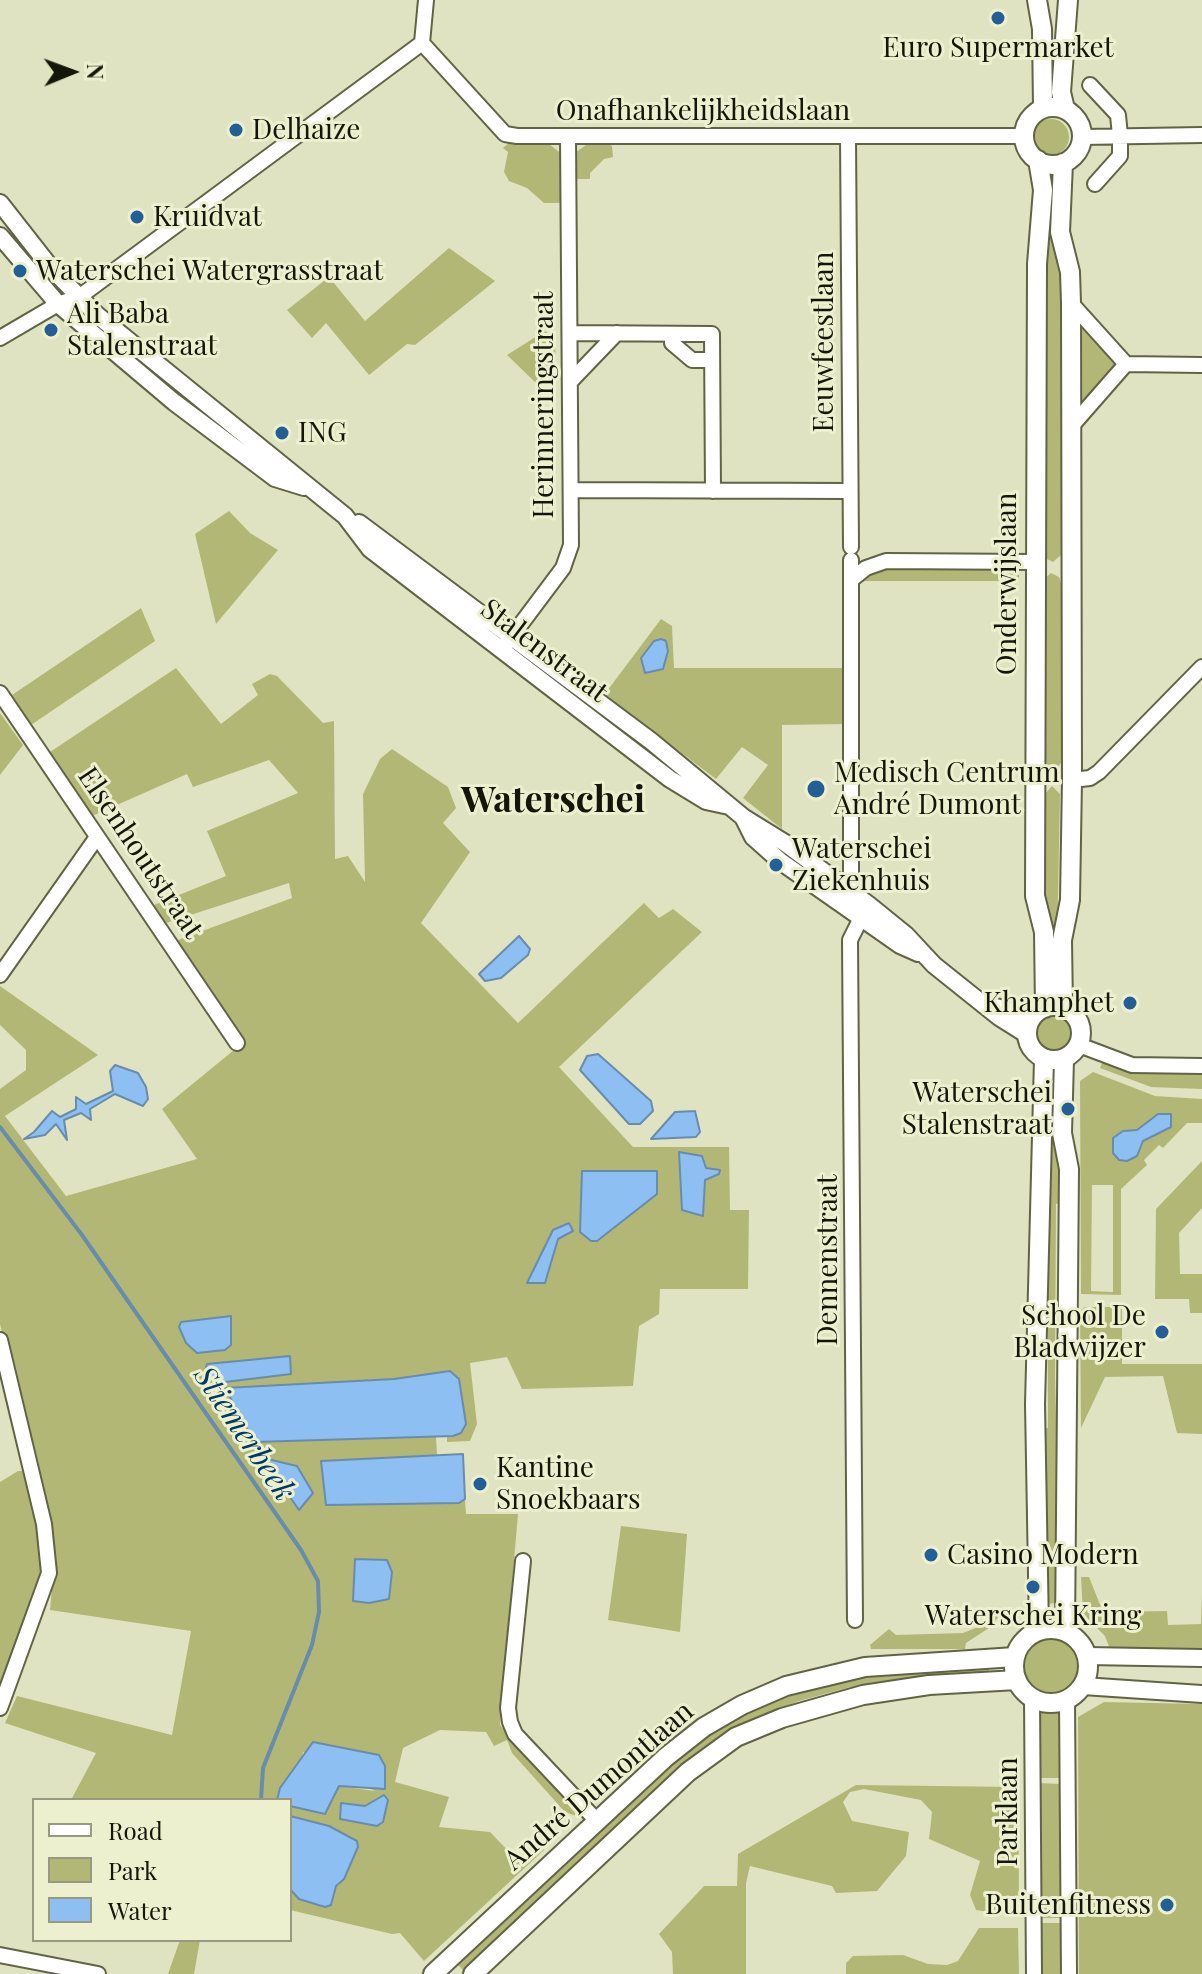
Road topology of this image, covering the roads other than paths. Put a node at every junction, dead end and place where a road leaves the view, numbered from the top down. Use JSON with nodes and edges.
{"nodes":[{"id":1,"x":426,"y":0,"type":"edge"},
{"id":2,"x":1037,"y":0,"type":"edge"},
{"id":3,"x":1068,"y":0,"type":"edge"},
{"id":4,"x":422,"y":43,"type":"junction"},
{"id":5,"x":1090,"y":85,"type":"dead end"},
{"id":6,"x":1043,"y":108,"type":"junction"},
{"id":7,"x":1065,"y":109,"type":"junction"},
{"id":8,"x":1202,"y":135,"type":"edge"},
{"id":9,"x":1024,"y":136,"type":"junction"},
{"id":10,"x":1120,"y":136,"type":"junction"},
{"id":11,"x":568,"y":137,"type":"junction"},
{"id":12,"x":848,"y":137,"type":"junction"},
{"id":13,"x":1083,"y":137,"type":"junction"},
{"id":14,"x":1038,"y":160,"type":"junction"},
{"id":15,"x":1063,"y":163,"type":"junction"},
{"id":16,"x":1095,"y":184,"type":"dead end"},
{"id":17,"x":0,"y":203,"type":"edge"},
{"id":18,"x":0,"y":236,"type":"edge"},
{"id":19,"x":42,"y":252,"type":"junction"},
{"id":20,"x":26,"y":267,"type":"junction"},
{"id":21,"x":79,"y":297,"type":"junction"},
{"id":22,"x":1071,"y":303,"type":"junction"},
{"id":23,"x":58,"y":304,"type":"junction"},
{"id":24,"x":570,"y":333,"type":"junction"},
{"id":25,"x":617,"y":333,"type":"junction"},
{"id":26,"x":672,"y":334,"type":"junction"},
{"id":27,"x":0,"y":338,"type":"edge"},
{"id":28,"x":712,"y":360,"type":"junction"},
{"id":29,"x":1126,"y":364,"type":"junction"},
{"id":30,"x":1202,"y":365,"type":"edge"},
{"id":31,"x":570,"y":382,"type":"junction"},
{"id":32,"x":185,"y":387,"type":"junction"},
{"id":33,"x":174,"y":402,"type":"junction"},
{"id":34,"x":1070,"y":428,"type":"junction"},
{"id":35,"x":308,"y":488,"type":"junction"},
{"id":36,"x":571,"y":490,"type":"junction"},
{"id":37,"x":713,"y":491,"type":"junction"},
{"id":38,"x":850,"y":491,"type":"junction"},
{"id":39,"x":345,"y":516,"type":"junction"},
{"id":40,"x":1031,"y":562,"type":"junction"},
{"id":41,"x":851,"y":580,"type":"junction"},
{"id":42,"x":458,"y":596,"type":"junction"},
{"id":43,"x":448,"y":611,"type":"junction"},
{"id":44,"x":512,"y":636,"type":"junction"},
{"id":45,"x":501,"y":652,"type":"junction"},
{"id":46,"x":1202,"y":667,"type":"edge"},
{"id":47,"x":0,"y":693,"type":"edge"},
{"id":48,"x":1072,"y":780,"type":"junction"},
{"id":49,"x":729,"y":806,"type":"junction"},
{"id":50,"x":97,"y":837,"type":"junction"},
{"id":51,"x":844,"y":897,"type":"junction"},
{"id":52,"x":864,"y":911,"type":"junction"},
{"id":53,"x":0,"y":975,"type":"edge"},
{"id":54,"x":1041,"y":1017,"type":"junction"},
{"id":55,"x":237,"y":1043,"type":"dead end"},
{"id":56,"x":1079,"y":1045,"type":"junction"},
{"id":57,"x":1044,"y":1059,"type":"junction"},
{"id":58,"x":1064,"y":1059,"type":"junction"},
{"id":59,"x":1202,"y":1066,"type":"edge"},
{"id":60,"x":0,"y":1340,"type":"edge"},
{"id":61,"x":523,"y":1561,"type":"dead end"},
{"id":62,"x":855,"y":1620,"type":"dead end"},
{"id":63,"x":1039,"y":1630,"type":"junction"},
{"id":64,"x":1065,"y":1630,"type":"junction"},
{"id":65,"x":1087,"y":1656,"type":"junction"},
{"id":66,"x":1015,"y":1657,"type":"junction"},
{"id":67,"x":1202,"y":1658,"type":"edge"},
{"id":68,"x":1017,"y":1680,"type":"junction"},
{"id":69,"x":1083,"y":1686,"type":"junction"},
{"id":70,"x":1202,"y":1694,"type":"edge"},
{"id":71,"x":1032,"y":1698,"type":"junction"},
{"id":72,"x":1067,"y":1700,"type":"junction"},
{"id":73,"x":0,"y":1708,"type":"edge"},
{"id":74,"x":597,"y":1821,"type":"junction"},
{"id":75,"x":0,"y":1955,"type":"edge"},
{"id":76,"x":98,"y":1974,"type":"edge"},
{"id":77,"x":433,"y":1974,"type":"edge"},
{"id":78,"x":473,"y":1974,"type":"edge"},
{"id":79,"x":1034,"y":1974,"type":"edge"},
{"id":80,"x":1069,"y":1974,"type":"edge"}],
"edges":[{"from":1,"to":4,"type":"street"},
{"from":2,"to":6,"type":"main road"},
{"from":3,"to":7,"type":"main road"},
{"from":4,"to":11,"type":"street","name":"Onafhankelijkheidslaan"},
{"from":4,"to":21,"type":"street"},
{"from":5,"to":10,"type":"street"},
{"from":6,"to":7,"type":"main road"},
{"from":6,"to":9,"type":"main road"},
{"from":7,"to":13,"type":"main road"},
{"from":8,"to":10,"type":"street"},
{"from":9,"to":12,"type":"street","name":"Onafhankelijkheidslaan"},
{"from":9,"to":14,"type":"main road","name":"Onderwijslaan"},
{"from":10,"to":13,"type":"street"},
{"from":10,"to":16,"type":"street"},
{"from":11,"to":12,"type":"street","name":"Onafhankelijkheidslaan"},
{"from":11,"to":24,"type":"street","name":"Herinneringstraat"},
{"from":12,"to":38,"type":"street","name":"Eeuwfeestlaan"},
{"from":13,"to":15,"type":"main road"},
{"from":14,"to":15,"type":"main road"},
{"from":14,"to":40,"type":"main road","name":"Onderwijslaan"},
{"from":15,"to":22,"type":"main road","name":"Onderwijslaan"},
{"from":17,"to":19,"type":"street","name":"Stalenstraat"},
{"from":18,"to":20,"type":"street","name":"Stalenstraat"},
{"from":19,"to":20,"type":"street"},
{"from":19,"to":21,"type":"street","name":"Stalenstraat"},
{"from":20,"to":23,"type":"street","name":"Stalenstraat"},
{"from":21,"to":23,"type":"street"},
{"from":21,"to":32,"type":"street","name":"Stalenstraat"},
{"from":22,"to":29,"type":"street"},
{"from":22,"to":34,"type":"main road","name":"Onderwijslaan"},
{"from":23,"to":27,"type":"street"},
{"from":23,"to":33,"type":"street","name":"Stalenstraat"},
{"from":24,"to":25,"type":"street"},
{"from":24,"to":31,"type":"street","name":"Herinneringstraat"},
{"from":25,"to":26,"type":"street"},
{"from":25,"to":31,"type":"street"},
{"from":26,"to":28,"type":"street"},
{"from":26,"to":28,"type":"street"},
{"from":28,"to":37,"type":"street"},
{"from":29,"to":30,"type":"street"},
{"from":29,"to":34,"type":"street"},
{"from":31,"to":36,"type":"street","name":"Herinneringstraat"},
{"from":32,"to":33,"type":"street"},
{"from":32,"to":35,"type":"street","name":"Stalenstraat"},
{"from":33,"to":35,"type":"street","name":"Stalenstraat"},
{"from":34,"to":48,"type":"main road","name":"Onderwijslaan"},
{"from":35,"to":39,"type":"street","name":"Stalenstraat"},
{"from":36,"to":37,"type":"street"},
{"from":36,"to":44,"type":"street","name":"Herinneringstraat"},
{"from":37,"to":38,"type":"street"},
{"from":38,"to":41,"type":"street","name":"Eeuwfeestlaan"},
{"from":39,"to":42,"type":"street","name":"Stalenstraat"},
{"from":39,"to":43,"type":"street","name":"Stalenstraat"},
{"from":40,"to":41,"type":"street"},
{"from":40,"to":54,"type":"main road","name":"Onderwijslaan"},
{"from":41,"to":51,"type":"street","name":"Eeuwfeestlaan"},
{"from":42,"to":43,"type":"street"},
{"from":42,"to":44,"type":"street","name":"Stalenstraat"},
{"from":43,"to":45,"type":"street","name":"Stalenstraat"},
{"from":44,"to":45,"type":"street","name":"Herinneringstraat"},
{"from":44,"to":49,"type":"street","name":"Stalenstraat"},
{"from":45,"to":49,"type":"street","name":"Stalenstraat"},
{"from":46,"to":48,"type":"street"},
{"from":47,"to":50,"type":"street","name":"Elsenhoutstraat"},
{"from":48,"to":54,"type":"main road","name":"Onderwijslaan"},
{"from":49,"to":51,"type":"street","name":"Stalenstraat"},
{"from":50,"to":53,"type":"street"},
{"from":50,"to":55,"type":"street","name":"Elsenhoutstraat"},
{"from":51,"to":52,"type":"street","name":"Stalenstraat"},
{"from":52,"to":54,"type":"street","name":"Stalenstraat"},
{"from":52,"to":62,"type":"street","name":"Dennenstraat"},
{"from":54,"to":56,"type":"main road","name":"Onderwijslaan"},
{"from":54,"to":57,"type":"main road"},
{"from":56,"to":58,"type":"main road"},
{"from":56,"to":59,"type":"street"},
{"from":57,"to":58,"type":"main road"},
{"from":57,"to":63,"type":"main road"},
{"from":58,"to":64,"type":"main road"},
{"from":60,"to":73,"type":"street"},
{"from":61,"to":74,"type":"street"},
{"from":63,"to":64,"type":"main road"},
{"from":63,"to":66,"type":"main road"},
{"from":64,"to":65,"type":"main road"},
{"from":65,"to":67,"type":"street"},
{"from":65,"to":69,"type":"main road"},
{"from":66,"to":68,"type":"main road"},
{"from":66,"to":74,"type":"main road","name":"André Dumontlaan"},
{"from":68,"to":71,"type":"main road"},
{"from":68,"to":78,"type":"main road","name":"André Dumontlaan"},
{"from":69,"to":70,"type":"street"},
{"from":69,"to":72,"type":"main road"},
{"from":71,"to":72,"type":"main road"},
{"from":71,"to":79,"type":"street","name":"Parklaan"},
{"from":72,"to":80,"type":"street"},
{"from":74,"to":77,"type":"main road","name":"André Dumontlaan"},
{"from":75,"to":76,"type":"street"}]}
